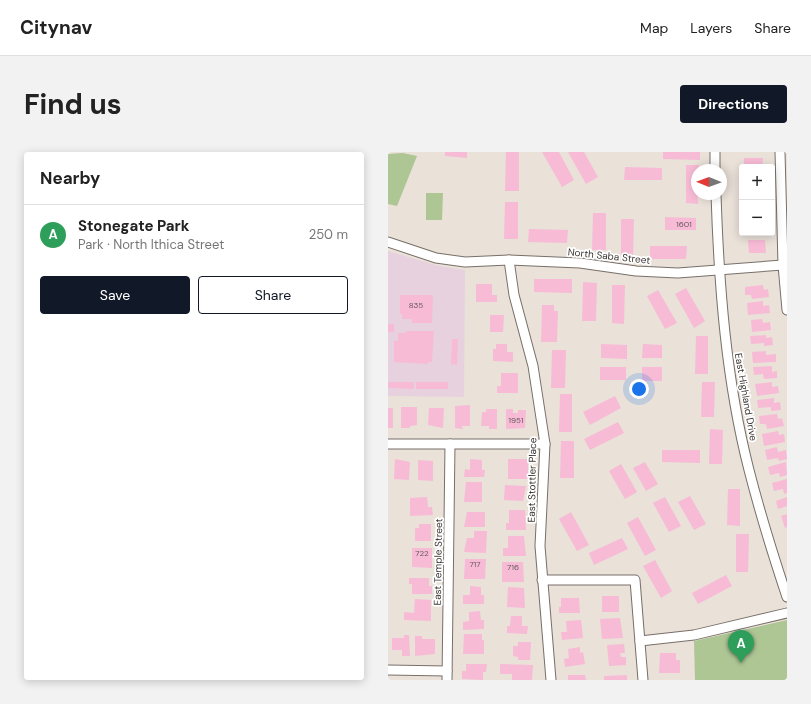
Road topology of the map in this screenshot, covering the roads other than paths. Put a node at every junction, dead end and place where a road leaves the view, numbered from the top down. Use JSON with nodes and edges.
{"nodes":[{"id":1,"x":716,"y":152,"type":"edge"},
{"id":2,"x":780,"y":152,"type":"edge"},
{"id":3,"x":715,"y":164,"type":"edge"},
{"id":4,"x":716,"y":200,"type":"edge"},
{"id":5,"x":388,"y":242,"type":"edge"},
{"id":6,"x":509,"y":260,"type":"junction"},
{"id":7,"x":783,"y":265,"type":"junction"},
{"id":8,"x":718,"y":271,"type":"junction"},
{"id":9,"x":787,"y":310,"type":"edge"},
{"id":10,"x":388,"y":444,"type":"edge"},
{"id":11,"x":450,"y":444,"type":"junction"},
{"id":12,"x":545,"y":444,"type":"junction"},
{"id":13,"x":542,"y":580,"type":"junction"},
{"id":14,"x":787,"y":597,"type":"edge"},
{"id":15,"x":787,"y":613,"type":"edge"},
{"id":16,"x":640,"y":641,"type":"junction"},
{"id":17,"x":388,"y":670,"type":"edge"},
{"id":18,"x":447,"y":675,"type":"edge"},
{"id":19,"x":551,"y":680,"type":"edge"},
{"id":20,"x":643,"y":680,"type":"edge"}],
"edges":[{"from":1,"to":3,"type":"street"},
{"from":2,"to":7,"type":"street"},
{"from":4,"to":8,"type":"street","name":"East Highland Drive"},
{"from":5,"to":6,"type":"street","name":"North Saba Street"},
{"from":6,"to":8,"type":"street","name":"North Saba Street"},
{"from":6,"to":12,"type":"street","name":"East Stottler Place"},
{"from":7,"to":8,"type":"street","name":"North Saba Street"},
{"from":7,"to":9,"type":"street"},
{"from":8,"to":14,"type":"street","name":"East Highland Drive"},
{"from":10,"to":11,"type":"street"},
{"from":11,"to":12,"type":"street"},
{"from":11,"to":18,"type":"street","name":"East Temple Street"},
{"from":12,"to":13,"type":"street","name":"East Stottler Place"},
{"from":13,"to":16,"type":"street"},
{"from":13,"to":19,"type":"street","name":"East Stottler Place"},
{"from":15,"to":16,"type":"street"},
{"from":16,"to":20,"type":"street"},
{"from":17,"to":18,"type":"street"}]}
